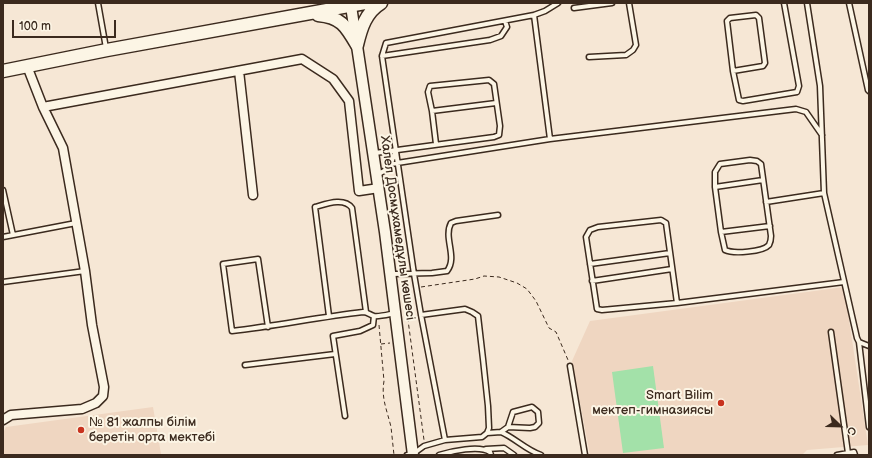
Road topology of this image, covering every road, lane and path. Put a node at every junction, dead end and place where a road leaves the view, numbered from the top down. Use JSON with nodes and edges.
{"nodes":[{"id":1,"x":98,"y":3,"type":"edge"},
{"id":2,"x":365,"y":3,"type":"edge"},
{"id":3,"x":381,"y":3,"type":"edge"},
{"id":4,"x":558,"y":3,"type":"edge"},
{"id":5,"x":612,"y":3,"type":"edge"},
{"id":6,"x":629,"y":3,"type":"edge"},
{"id":7,"x":784,"y":3,"type":"edge"},
{"id":8,"x":806,"y":3,"type":"edge"},
{"id":9,"x":849,"y":3,"type":"edge"},
{"id":10,"x":350,"y":6,"type":"junction"},
{"id":11,"x":574,"y":8,"type":"dead end"},
{"id":12,"x":307,"y":14,"type":"junction"},
{"id":13,"x":534,"y":15,"type":"junction"},
{"id":14,"x":505,"y":21,"type":"junction"},
{"id":15,"x":357,"y":45,"type":"junction"},
{"id":16,"x":106,"y":50,"type":"junction"},
{"id":17,"x":382,"y":56,"type":"junction"},
{"id":18,"x":589,"y":57,"type":"dead end"},
{"id":19,"x":27,"y":66,"type":"junction"},
{"id":20,"x":239,"y":71,"type":"junction"},
{"id":21,"x":733,"y":71,"type":"junction"},
{"id":22,"x":3,"y":72,"type":"edge"},
{"id":23,"x":869,"y":91,"type":"edge"},
{"id":24,"x":496,"y":103,"type":"junction"},
{"id":25,"x":43,"y":107,"type":"junction"},
{"id":26,"x":432,"y":111,"type":"junction"},
{"id":27,"x":822,"y":135,"type":"junction"},
{"id":28,"x":550,"y":139,"type":"junction"},
{"id":29,"x":436,"y":144,"type":"junction"},
{"id":30,"x":396,"y":150,"type":"junction"},
{"id":31,"x":374,"y":154,"type":"junction"},
{"id":32,"x":398,"y":163,"type":"junction"},
{"id":33,"x":392,"y":164,"type":"junction"},
{"id":34,"x":377,"y":174,"type":"junction"},
{"id":35,"x":763,"y":180,"type":"junction"},
{"id":36,"x":716,"y":186,"type":"junction"},
{"id":37,"x":379,"y":188,"type":"junction"},
{"id":38,"x":3,"y":190,"type":"edge"},
{"id":39,"x":824,"y":193,"type":"junction"},
{"id":40,"x":253,"y":195,"type":"dead end"},
{"id":41,"x":766,"y":202,"type":"junction"},
{"id":42,"x":498,"y":215,"type":"dead end"},
{"id":43,"x":76,"y":223,"type":"junction"},
{"id":44,"x":770,"y":226,"type":"junction"},
{"id":45,"x":721,"y":232,"type":"junction"},
{"id":46,"x":13,"y":235,"type":"junction"},
{"id":47,"x":3,"y":237,"type":"edge"},
{"id":48,"x":670,"y":253,"type":"junction"},
{"id":49,"x":590,"y":264,"type":"junction"},
{"id":50,"x":672,"y":269,"type":"junction"},
{"id":51,"x":85,"y":271,"type":"junction"},
{"id":52,"x":391,"y":274,"type":"junction"},
{"id":53,"x":414,"y":274,"type":"junction"},
{"id":54,"x":592,"y":281,"type":"junction"},
{"id":55,"x":3,"y":282,"type":"edge"},
{"id":56,"x":844,"y":282,"type":"junction"},
{"id":57,"x":417,"y":288,"type":"junction"},
{"id":58,"x":404,"y":290,"type":"junction"},
{"id":59,"x":393,"y":291,"type":"junction"},
{"id":60,"x":678,"y":303,"type":"junction"},
{"id":61,"x":366,"y":312,"type":"junction"},
{"id":62,"x":396,"y":313,"type":"junction"},
{"id":63,"x":376,"y":315,"type":"junction"},
{"id":64,"x":421,"y":315,"type":"junction"},
{"id":65,"x":329,"y":316,"type":"junction"},
{"id":66,"x":268,"y":327,"type":"junction"},
{"id":67,"x":831,"y":332,"type":"dead end"},
{"id":68,"x":859,"y":342,"type":"junction"},
{"id":69,"x":869,"y":346,"type":"edge"},
{"id":70,"x":335,"y":354,"type":"junction"},
{"id":71,"x":245,"y":365,"type":"dead end"},
{"id":72,"x":570,"y":366,"type":"joint"},
{"id":73,"x":345,"y":416,"type":"dead end"},
{"id":74,"x":3,"y":420,"type":"edge"},
{"id":75,"x":869,"y":426,"type":"edge"},
{"id":76,"x":508,"y":427,"type":"junction"},
{"id":77,"x":501,"y":432,"type":"junction"},
{"id":78,"x":487,"y":433,"type":"junction"},
{"id":79,"x":444,"y":440,"type":"junction"},
{"id":80,"x":424,"y":446,"type":"junction"},
{"id":81,"x":485,"y":449,"type":"junction"},
{"id":82,"x":848,"y":453,"type":"junction"},
{"id":83,"x":447,"y":454,"type":"edge"},
{"id":84,"x":394,"y":455,"type":"edge"},
{"id":85,"x":412,"y":455,"type":"edge"},
{"id":86,"x":439,"y":455,"type":"edge"},
{"id":87,"x":491,"y":455,"type":"edge"},
{"id":88,"x":514,"y":455,"type":"edge"},
{"id":89,"x":541,"y":455,"type":"edge"},
{"id":90,"x":585,"y":455,"type":"edge"},
{"id":91,"x":837,"y":455,"type":"edge"},
{"id":92,"x":855,"y":455,"type":"edge"}],
"edges":[{"from":1,"to":16,"type":"lane"},
{"from":2,"to":10,"type":"main road"},
{"from":3,"to":15,"type":"main road"},
{"from":4,"to":13,"type":"lane"},
{"from":5,"to":11,"type":"lane"},
{"from":6,"to":18,"type":"lane"},
{"from":7,"to":21,"type":"lane"},
{"from":8,"to":27,"type":"lane"},
{"from":9,"to":23,"type":"lane"},
{"from":10,"to":12,"type":"main road"},
{"from":10,"to":15,"type":"street","name":"Халел Досмұхамедұлы көшесі"},
{"from":12,"to":15,"type":"main road"},
{"from":12,"to":16,"type":"main road"},
{"from":13,"to":14,"type":"lane"},
{"from":13,"to":28,"type":"lane"},
{"from":14,"to":17,"type":"lane"},
{"from":14,"to":17,"type":"lane"},
{"from":15,"to":31,"type":"street","name":"Халел Досмұхамедұлы көшесі"},
{"from":16,"to":19,"type":"main road"},
{"from":17,"to":30,"type":"lane"},
{"from":19,"to":22,"type":"main road"},
{"from":19,"to":25,"type":"street"},
{"from":20,"to":25,"type":"street"},
{"from":20,"to":37,"type":"street"},
{"from":20,"to":40,"type":"street"},
{"from":21,"to":21,"type":"lane"},
{"from":24,"to":26,"type":"lane"},
{"from":24,"to":26,"type":"lane"},
{"from":24,"to":29,"type":"lane"},
{"from":25,"to":43,"type":"street"},
{"from":26,"to":29,"type":"lane"},
{"from":27,"to":28,"type":"lane"},
{"from":27,"to":39,"type":"lane"},
{"from":28,"to":32,"type":"lane"},
{"from":29,"to":30,"type":"lane"},
{"from":30,"to":31,"type":"lane"},
{"from":30,"to":32,"type":"lane"},
{"from":30,"to":33,"type":"lane"},
{"from":31,"to":34,"type":"street","name":"Халел Досмұхамедұлы көшесі"},
{"from":32,"to":33,"type":"lane"},
{"from":32,"to":53,"type":"lane"},
{"from":33,"to":34,"type":"lane"},
{"from":34,"to":37,"type":"street","name":"Халел Досмұхамедұлы көшесі"},
{"from":35,"to":36,"type":"lane"},
{"from":35,"to":36,"type":"lane"},
{"from":35,"to":41,"type":"lane"},
{"from":36,"to":45,"type":"lane"},
{"from":37,"to":52,"type":"street","name":"Халел Досмұхамедұлы көшесі"},
{"from":38,"to":46,"type":"lane"},
{"from":39,"to":41,"type":"lane"},
{"from":39,"to":56,"type":"lane"},
{"from":41,"to":44,"type":"lane"},
{"from":42,"to":53,"type":"lane"},
{"from":43,"to":46,"type":"lane"},
{"from":43,"to":51,"type":"street"},
{"from":44,"to":45,"type":"lane"},
{"from":44,"to":45,"type":"lane"},
{"from":46,"to":47,"type":"lane"},
{"from":48,"to":49,"type":"lane"},
{"from":48,"to":49,"type":"lane"},
{"from":48,"to":50,"type":"lane"},
{"from":49,"to":54,"type":"lane"},
{"from":50,"to":54,"type":"lane"},
{"from":50,"to":60,"type":"lane"},
{"from":51,"to":55,"type":"lane"},
{"from":51,"to":74,"type":"street"},
{"from":52,"to":53,"type":"lane"},
{"from":52,"to":59,"type":"street","name":"Халел Досмұхамедұлы көшесі"},
{"from":53,"to":57,"type":"lane"},
{"from":54,"to":60,"type":"lane"},
{"from":56,"to":60,"type":"lane"},
{"from":56,"to":68,"type":"lane"},
{"from":57,"to":58,"type":"path"},
{"from":57,"to":64,"type":"lane"},
{"from":57,"to":72,"type":"path"},
{"from":58,"to":59,"type":"path"},
{"from":58,"to":80,"type":"path"},
{"from":59,"to":62,"type":"street","name":"Халел Досмұхамедұлы көшесі"},
{"from":61,"to":63,"type":"lane"},
{"from":61,"to":65,"type":"lane"},
{"from":61,"to":65,"type":"lane"},
{"from":62,"to":63,"type":"lane"},
{"from":62,"to":85,"type":"street","name":"Халел Досмұхамедұлы көшесі"},
{"from":63,"to":70,"type":"lane"},
{"from":63,"to":84,"type":"path"},
{"from":64,"to":78,"type":"lane"},
{"from":64,"to":79,"type":"lane"},
{"from":65,"to":66,"type":"lane"},
{"from":66,"to":66,"type":"lane"},
{"from":67,"to":82,"type":"lane"},
{"from":68,"to":69,"type":"lane"},
{"from":68,"to":75,"type":"lane"},
{"from":70,"to":71,"type":"lane"},
{"from":70,"to":73,"type":"lane"},
{"from":72,"to":90,"type":"lane"},
{"from":76,"to":76,"type":"lane"},
{"from":76,"to":77,"type":"lane"},
{"from":77,"to":78,"type":"lane"},
{"from":77,"to":89,"type":"lane"},
{"from":78,"to":79,"type":"lane"},
{"from":79,"to":80,"type":"lane"},
{"from":80,"to":85,"type":"lane"},
{"from":81,"to":83,"type":"lane"},
{"from":81,"to":87,"type":"lane"},
{"from":81,"to":88,"type":"lane"},
{"from":82,"to":91,"type":"lane"},
{"from":82,"to":92,"type":"lane"},
{"from":83,"to":86,"type":"lane"}]}
